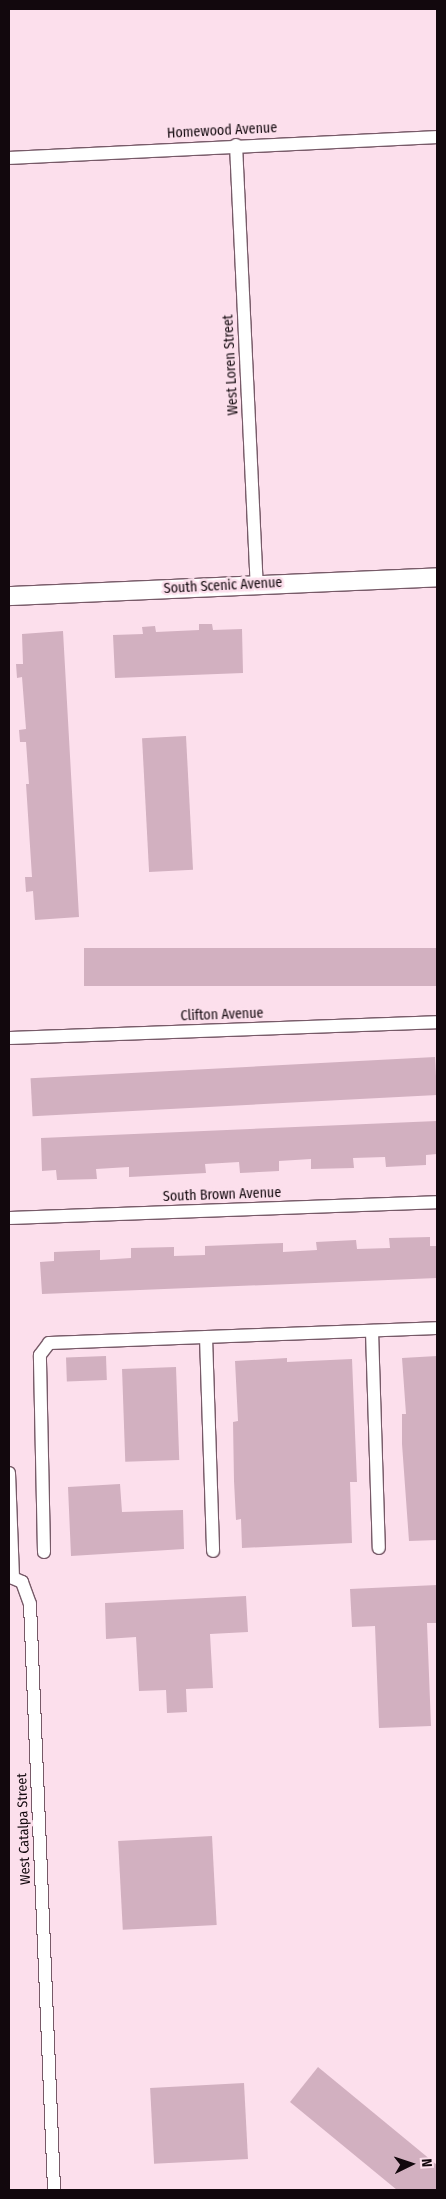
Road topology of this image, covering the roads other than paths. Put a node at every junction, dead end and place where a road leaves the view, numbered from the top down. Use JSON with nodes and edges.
{"nodes":[{"id":1,"x":437,"y":137,"type":"edge"},
{"id":2,"x":236,"y":145,"type":"junction"},
{"id":3,"x":9,"y":158,"type":"edge"},
{"id":4,"x":437,"y":577,"type":"edge"},
{"id":5,"x":257,"y":584,"type":"junction"},
{"id":6,"x":9,"y":596,"type":"edge"},
{"id":7,"x":437,"y":1022,"type":"edge"},
{"id":8,"x":9,"y":1038,"type":"edge"},
{"id":9,"x":437,"y":1202,"type":"edge"},
{"id":10,"x":9,"y":1218,"type":"edge"},
{"id":11,"x":437,"y":1328,"type":"edge"},
{"id":12,"x":372,"y":1331,"type":"junction"},
{"id":13,"x":206,"y":1337,"type":"junction"},
{"id":14,"x":9,"y":1472,"type":"edge"},
{"id":15,"x":379,"y":1548,"type":"dead end"},
{"id":16,"x":213,"y":1551,"type":"dead end"},
{"id":17,"x":44,"y":1552,"type":"dead end"},
{"id":18,"x":11,"y":1578,"type":"edge"},
{"id":19,"x":54,"y":2190,"type":"edge"}],
"edges":[{"from":1,"to":2,"type":"street","name":"Homewood Avenue"},
{"from":2,"to":3,"type":"street","name":"Homewood Avenue"},
{"from":2,"to":5,"type":"street","name":"West Loren Street"},
{"from":4,"to":5,"type":"main road","name":"South Scenic Avenue"},
{"from":5,"to":6,"type":"main road","name":"South Scenic Avenue"},
{"from":7,"to":8,"type":"street","name":"Clifton Avenue"},
{"from":9,"to":10,"type":"street","name":"South Brown Avenue"},
{"from":11,"to":12,"type":"street"},
{"from":12,"to":13,"type":"street"},
{"from":12,"to":15,"type":"street"},
{"from":13,"to":16,"type":"street"},
{"from":13,"to":17,"type":"street"},
{"from":14,"to":18,"type":"street","name":"West Catalpa Street"},
{"from":18,"to":19,"type":"street","name":"West Catalpa Street"}]}
